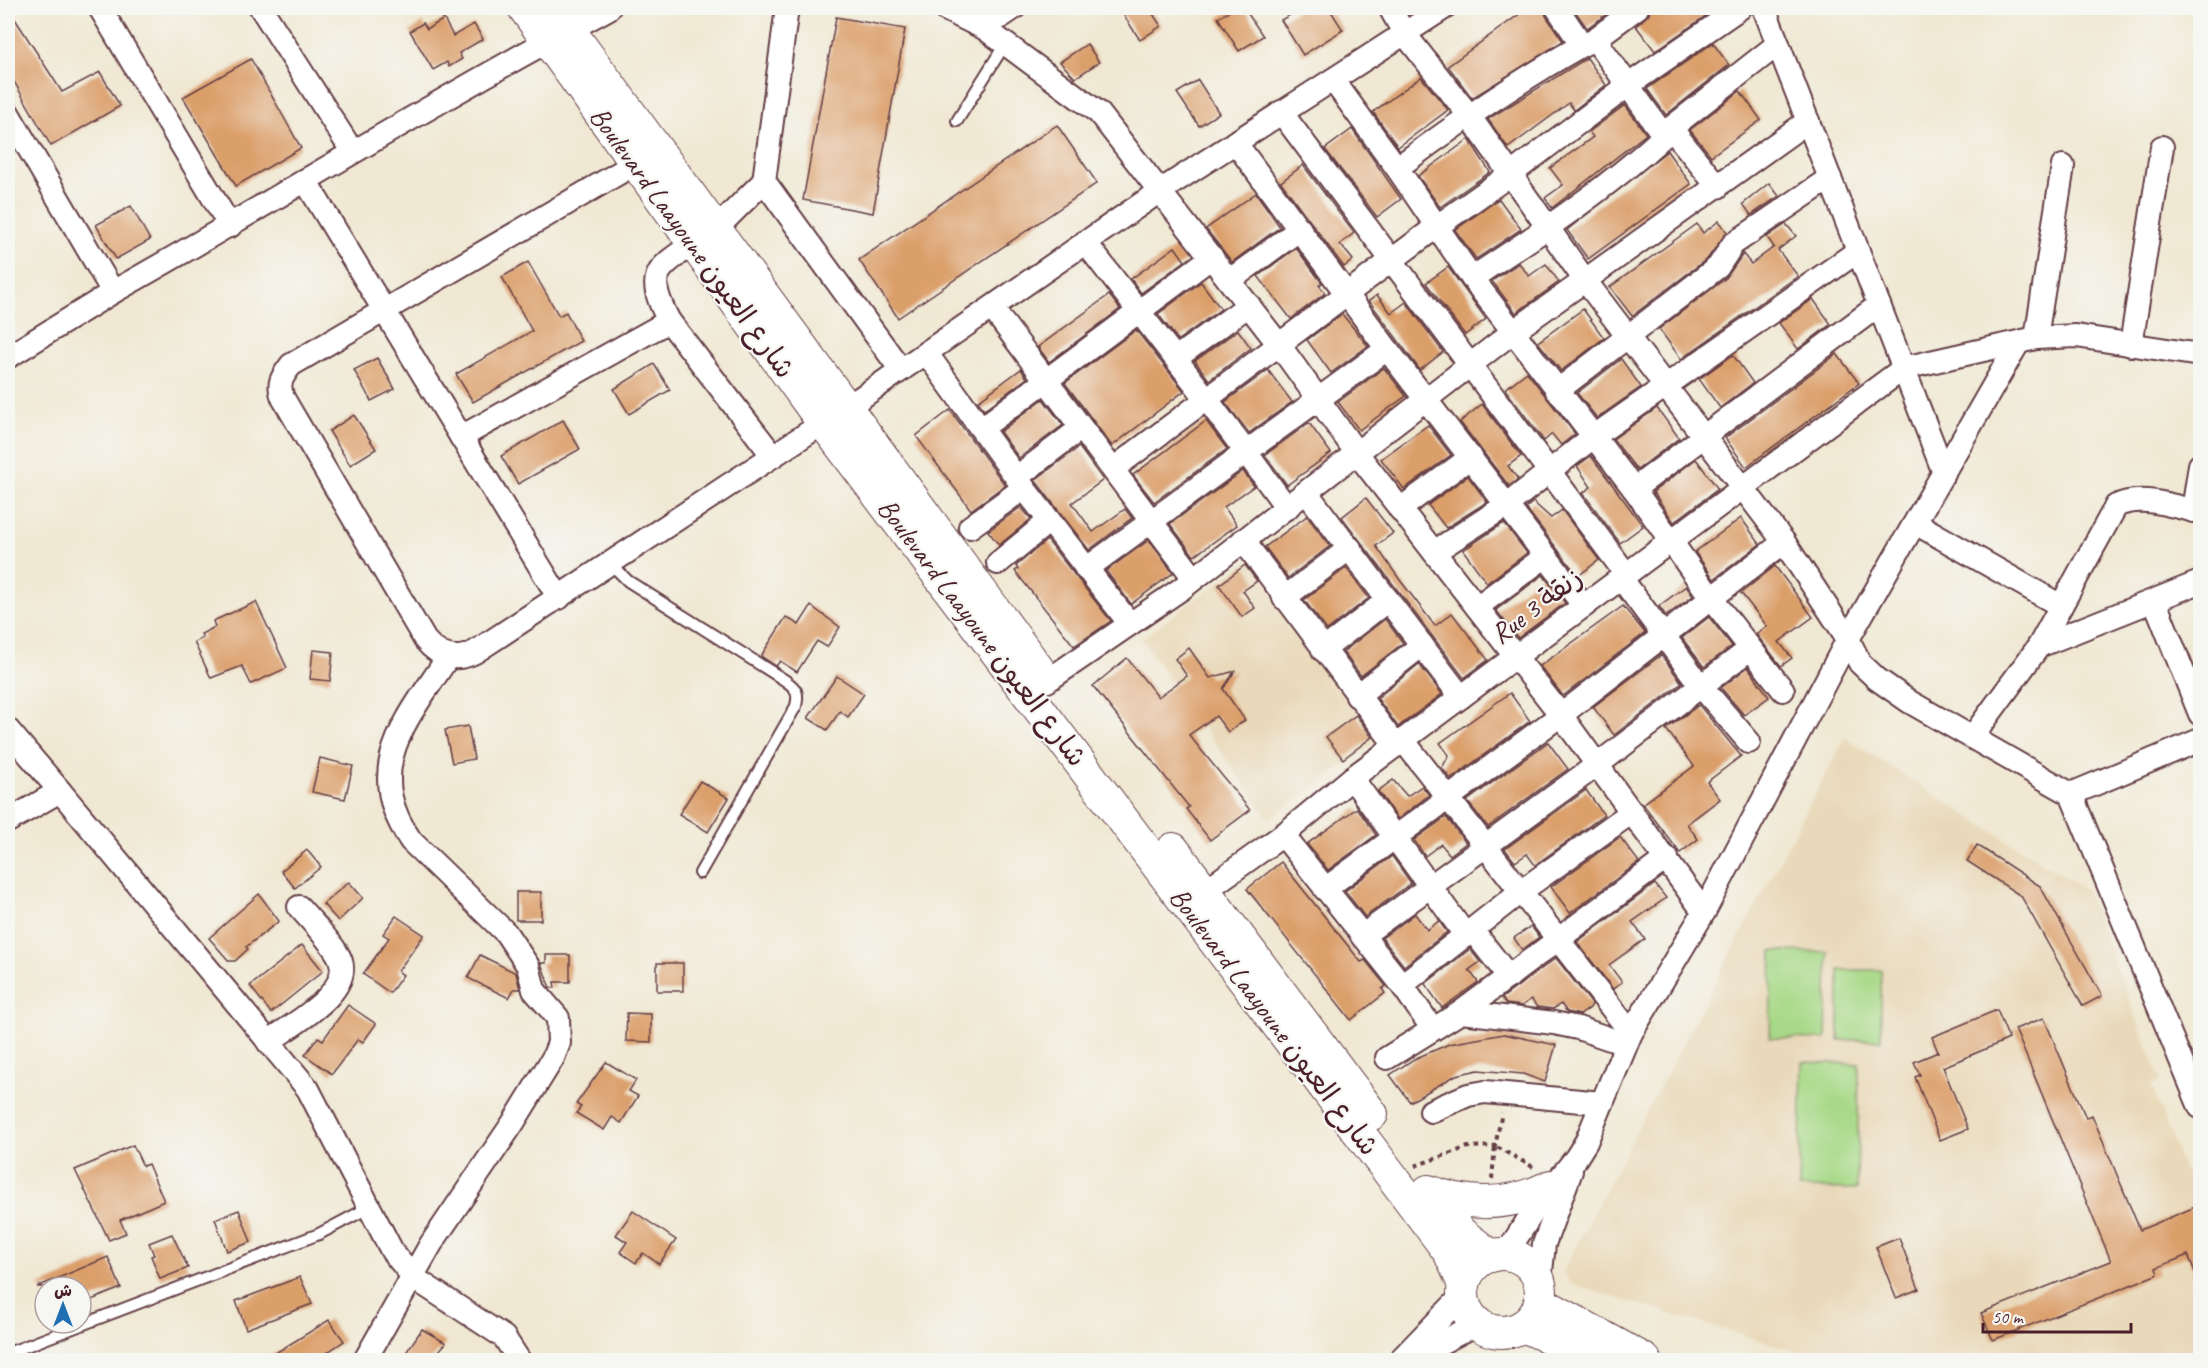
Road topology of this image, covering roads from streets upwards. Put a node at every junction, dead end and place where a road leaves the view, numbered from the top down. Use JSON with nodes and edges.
{"nodes":[{"id":1,"x":100,"y":8,"type":"edge"},
{"id":2,"x":261,"y":8,"type":"edge"},
{"id":3,"x":524,"y":8,"type":"edge"},
{"id":4,"x":609,"y":8,"type":"edge"},
{"id":5,"x":787,"y":8,"type":"edge"},
{"id":6,"x":943,"y":8,"type":"edge"},
{"id":7,"x":1014,"y":8,"type":"edge"},
{"id":8,"x":1390,"y":8,"type":"edge"},
{"id":9,"x":1444,"y":8,"type":"edge"},
{"id":10,"x":1557,"y":8,"type":"edge"},
{"id":11,"x":1637,"y":8,"type":"edge"},
{"id":12,"x":1740,"y":8,"type":"edge"},
{"id":13,"x":1764,"y":8,"type":"edge"},
{"id":14,"x":557,"y":26,"type":"edge"},
{"id":15,"x":984,"y":28,"type":"junction"},
{"id":16,"x":1404,"y":33,"type":"junction"},
{"id":17,"x":1588,"y":42,"type":"junction"},
{"id":18,"x":1778,"y":44,"type":"junction"},
{"id":19,"x":1333,"y":80,"type":"junction"},
{"id":20,"x":1629,"y":84,"type":"junction"},
{"id":21,"x":1281,"y":112,"type":"junction"},
{"id":22,"x":8,"y":113,"type":"edge"},
{"id":23,"x":1468,"y":114,"type":"junction"},
{"id":24,"x":1808,"y":121,"type":"junction"},
{"id":25,"x":1668,"y":132,"type":"junction"},
{"id":26,"x":1235,"y":142,"type":"junction"},
{"id":27,"x":2162,"y":147,"type":"dead end"},
{"id":28,"x":352,"y":151,"type":"junction"},
{"id":29,"x":636,"y":163,"type":"junction"},
{"id":30,"x":2063,"y":166,"type":"dead end"},
{"id":31,"x":1397,"y":168,"type":"junction"},
{"id":32,"x":1511,"y":174,"type":"junction"},
{"id":33,"x":1830,"y":178,"type":"junction"},
{"id":34,"x":305,"y":180,"type":"junction"},
{"id":35,"x":764,"y":182,"type":"junction"},
{"id":36,"x":1718,"y":187,"type":"junction"},
{"id":37,"x":1160,"y":191,"type":"junction"},
{"id":38,"x":230,"y":226,"type":"junction"},
{"id":39,"x":1436,"y":227,"type":"junction"},
{"id":40,"x":1550,"y":227,"type":"junction"},
{"id":41,"x":1300,"y":229,"type":"junction"},
{"id":42,"x":704,"y":237,"type":"junction"},
{"id":43,"x":1085,"y":242,"type":"junction"},
{"id":44,"x":1858,"y":251,"type":"junction"},
{"id":45,"x":1212,"y":256,"type":"junction"},
{"id":46,"x":1392,"y":260,"type":"junction"},
{"id":47,"x":1472,"y":278,"type":"junction"},
{"id":48,"x":1584,"y":279,"type":"junction"},
{"id":49,"x":1230,"y":280,"type":"junction"},
{"id":50,"x":113,"y":292,"type":"junction"},
{"id":51,"x":1347,"y":294,"type":"junction"},
{"id":52,"x":1249,"y":304,"type":"junction"},
{"id":53,"x":1879,"y":304,"type":"junction"},
{"id":54,"x":992,"y":308,"type":"junction"},
{"id":55,"x":385,"y":311,"type":"junction"},
{"id":56,"x":1138,"y":311,"type":"junction"},
{"id":57,"x":669,"y":321,"type":"junction"},
{"id":58,"x":1514,"y":331,"type":"junction"},
{"id":59,"x":1628,"y":339,"type":"junction"},
{"id":60,"x":2027,"y":340,"type":"junction"},
{"id":61,"x":2131,"y":345,"type":"junction"},
{"id":62,"x":1280,"y":346,"type":"junction"},
{"id":63,"x":1387,"y":348,"type":"junction"},
{"id":64,"x":927,"y":354,"type":"junction"},
{"id":65,"x":2200,"y":355,"type":"edge"},
{"id":66,"x":8,"y":357,"type":"edge"},
{"id":67,"x":1176,"y":358,"type":"junction"},
{"id":68,"x":1471,"y":364,"type":"junction"},
{"id":69,"x":1904,"y":368,"type":"junction"},
{"id":70,"x":901,"y":370,"type":"junction"},
{"id":71,"x":1046,"y":381,"type":"junction"},
{"id":72,"x":1665,"y":386,"type":"junction"},
{"id":73,"x":1557,"y":391,"type":"junction"},
{"id":74,"x":1206,"y":398,"type":"junction"},
{"id":75,"x":1425,"y":398,"type":"junction"},
{"id":76,"x":1317,"y":400,"type":"junction"},
{"id":77,"x":834,"y":415,"type":"junction"},
{"id":78,"x":982,"y":428,"type":"junction"},
{"id":79,"x":1081,"y":428,"type":"junction"},
{"id":80,"x":1703,"y":435,"type":"junction"},
{"id":81,"x":461,"y":437,"type":"junction"},
{"id":82,"x":1593,"y":437,"type":"junction"},
{"id":83,"x":1247,"y":452,"type":"junction"},
{"id":84,"x":1356,"y":452,"type":"junction"},
{"id":85,"x":773,"y":456,"type":"junction"},
{"id":86,"x":1471,"y":457,"type":"junction"},
{"id":87,"x":2200,"y":465,"type":"edge"},
{"id":88,"x":1113,"y":469,"type":"junction"},
{"id":89,"x":1549,"y":472,"type":"junction"},
{"id":90,"x":1944,"y":473,"type":"junction"},
{"id":91,"x":1020,"y":483,"type":"junction"},
{"id":92,"x":1743,"y":486,"type":"junction"},
{"id":93,"x":1634,"y":489,"type":"junction"},
{"id":94,"x":1306,"y":493,"type":"junction"},
{"id":95,"x":1507,"y":505,"type":"junction"},
{"id":96,"x":1287,"y":508,"type":"junction"},
{"id":97,"x":1400,"y":509,"type":"junction"},
{"id":98,"x":2197,"y":511,"type":"edge"},
{"id":99,"x":1049,"y":521,"type":"junction"},
{"id":100,"x":1151,"y":521,"type":"junction"},
{"id":101,"x":1917,"y":524,"type":"junction"},
{"id":102,"x":970,"y":526,"type":"dead end"},
{"id":103,"x":1243,"y":540,"type":"junction"},
{"id":104,"x":1670,"y":540,"type":"junction"},
{"id":105,"x":1784,"y":542,"type":"junction"},
{"id":106,"x":1350,"y":548,"type":"junction"},
{"id":107,"x":1434,"y":552,"type":"junction"},
{"id":108,"x":1546,"y":556,"type":"junction"},
{"id":109,"x":998,"y":563,"type":"dead end"},
{"id":110,"x":1086,"y":569,"type":"junction"},
{"id":111,"x":1624,"y":576,"type":"junction"},
{"id":112,"x":1193,"y":578,"type":"junction"},
{"id":113,"x":2200,"y":582,"type":"edge"},
{"id":114,"x":559,"y":598,"type":"junction"},
{"id":115,"x":1284,"y":598,"type":"junction"},
{"id":116,"x":1712,"y":599,"type":"junction"},
{"id":117,"x":1388,"y":600,"type":"junction"},
{"id":118,"x":2155,"y":602,"type":"junction"},
{"id":119,"x":1584,"y":606,"type":"junction"},
{"id":120,"x":2061,"y":606,"type":"junction"},
{"id":121,"x":1477,"y":607,"type":"junction"},
{"id":122,"x":1130,"y":624,"type":"junction"},
{"id":123,"x":1664,"y":635,"type":"junction"},
{"id":124,"x":1848,"y":639,"type":"junction"},
{"id":125,"x":1422,"y":645,"type":"junction"},
{"id":126,"x":2039,"y":646,"type":"junction"},
{"id":127,"x":1750,"y":649,"type":"junction"},
{"id":128,"x":1323,"y":650,"type":"junction"},
{"id":129,"x":448,"y":657,"type":"junction"},
{"id":130,"x":1516,"y":658,"type":"junction"},
{"id":131,"x":1047,"y":681,"type":"junction"},
{"id":132,"x":1701,"y":686,"type":"junction"},
{"id":133,"x":1783,"y":690,"type":"dead end"},
{"id":134,"x":1357,"y":696,"type":"junction"},
{"id":135,"x":1461,"y":697,"type":"junction"},
{"id":136,"x":2200,"y":714,"type":"edge"},
{"id":137,"x":1561,"y":716,"type":"junction"},
{"id":138,"x":8,"y":730,"type":"edge"},
{"id":139,"x":1973,"y":736,"type":"junction"},
{"id":140,"x":2200,"y":740,"type":"edge"},
{"id":141,"x":1749,"y":742,"type":"dead end"},
{"id":142,"x":1399,"y":743,"type":"junction"},
{"id":143,"x":1597,"y":765,"type":"junction"},
{"id":144,"x":1352,"y":778,"type":"junction"},
{"id":145,"x":60,"y":791,"type":"junction"},
{"id":146,"x":2071,"y":794,"type":"junction"},
{"id":147,"x":1448,"y":798,"type":"junction"},
{"id":148,"x":1632,"y":812,"type":"junction"},
{"id":149,"x":8,"y":821,"type":"edge"},
{"id":150,"x":1283,"y":835,"type":"junction"},
{"id":151,"x":1397,"y":837,"type":"junction"},
{"id":152,"x":1486,"y":846,"type":"junction"},
{"id":153,"x":1667,"y":858,"type":"junction"},
{"id":154,"x":1430,"y":885,"type":"junction"},
{"id":155,"x":1206,"y":890,"type":"junction"},
{"id":156,"x":1326,"y":890,"type":"junction"},
{"id":157,"x":1520,"y":892,"type":"junction"},
{"id":158,"x":299,"y":907,"type":"dead end"},
{"id":159,"x":1704,"y":912,"type":"junction"},
{"id":160,"x":1469,"y":933,"type":"junction"},
{"id":161,"x":1362,"y":936,"type":"junction"},
{"id":162,"x":1559,"y":941,"type":"junction"},
{"id":163,"x":1509,"y":978,"type":"junction"},
{"id":164,"x":1402,"y":986,"type":"junction"},
{"id":165,"x":1461,"y":1012,"type":"junction"},
{"id":166,"x":1432,"y":1028,"type":"junction"},
{"id":167,"x":1628,"y":1038,"type":"junction"},
{"id":168,"x":268,"y":1042,"type":"junction"},
{"id":169,"x":1387,"y":1058,"type":"dead end"},
{"id":170,"x":2194,"y":1075,"type":"edge"},
{"id":171,"x":1602,"y":1103,"type":"junction"},
{"id":172,"x":2200,"y":1107,"type":"edge"},
{"id":173,"x":1431,"y":1112,"type":"dead end"},
{"id":174,"x":1576,"y":1158,"type":"junction"},
{"id":175,"x":1420,"y":1180,"type":"junction"},
{"id":176,"x":1554,"y":1183,"type":"junction"},
{"id":177,"x":1499,"y":1255,"type":"junction"},
{"id":178,"x":414,"y":1278,"type":"junction"},
{"id":179,"x":1463,"y":1290,"type":"junction"},
{"id":180,"x":1534,"y":1303,"type":"junction"},
{"id":181,"x":1478,"y":1324,"type":"junction"},
{"id":182,"x":365,"y":1360,"type":"edge"},
{"id":183,"x":519,"y":1360,"type":"edge"},
{"id":184,"x":1400,"y":1360,"type":"edge"},
{"id":185,"x":1407,"y":1360,"type":"edge"},
{"id":186,"x":1593,"y":1360,"type":"edge"},
{"id":187,"x":1645,"y":1360,"type":"edge"}],
"edges":[{"from":1,"to":38,"type":"street"},
{"from":2,"to":28,"type":"street"},
{"from":3,"to":14,"type":"street","name":"Boulevard Laayoune شارع العيون"},
{"from":4,"to":14,"type":"street"},
{"from":5,"to":35,"type":"street"},
{"from":6,"to":15,"type":"street"},
{"from":7,"to":15,"type":"street"},
{"from":8,"to":16,"type":"street"},
{"from":9,"to":16,"type":"street"},
{"from":10,"to":17,"type":"street"},
{"from":11,"to":17,"type":"street"},
{"from":12,"to":20,"type":"street"},
{"from":13,"to":18,"type":"street"},
{"from":14,"to":28,"type":"street"},
{"from":14,"to":29,"type":"street","name":"Boulevard Laayoune شارع العيون"},
{"from":14,"to":42,"type":"street","name":"Boulevard Laayoune شارع العيون"},
{"from":15,"to":37,"type":"street"},
{"from":16,"to":19,"type":"street"},
{"from":16,"to":23,"type":"street"},
{"from":17,"to":20,"type":"street"},
{"from":17,"to":23,"type":"street"},
{"from":18,"to":24,"type":"street"},
{"from":18,"to":25,"type":"street"},
{"from":19,"to":21,"type":"street"},
{"from":19,"to":31,"type":"street"},
{"from":20,"to":25,"type":"street"},
{"from":20,"to":32,"type":"street"},
{"from":21,"to":26,"type":"street"},
{"from":21,"to":46,"type":"street"},
{"from":22,"to":50,"type":"street"},
{"from":23,"to":31,"type":"street"},
{"from":23,"to":32,"type":"street"},
{"from":24,"to":33,"type":"street"},
{"from":24,"to":36,"type":"street"},
{"from":25,"to":36,"type":"street"},
{"from":25,"to":40,"type":"street"},
{"from":26,"to":37,"type":"street"},
{"from":26,"to":41,"type":"street"},
{"from":27,"to":61,"type":"street"},
{"from":28,"to":34,"type":"street"},
{"from":29,"to":42,"type":"street","name":"Boulevard Laayoune شارع العيون"},
{"from":29,"to":55,"type":"street"},
{"from":30,"to":60,"type":"street"},
{"from":31,"to":39,"type":"street"},
{"from":32,"to":39,"type":"street"},
{"from":32,"to":40,"type":"street"},
{"from":33,"to":44,"type":"street"},
{"from":33,"to":59,"type":"street"},
{"from":34,"to":38,"type":"street"},
{"from":34,"to":55,"type":"street"},
{"from":35,"to":42,"type":"street"},
{"from":35,"to":70,"type":"street"},
{"from":36,"to":48,"type":"street"},
{"from":37,"to":43,"type":"street"},
{"from":37,"to":45,"type":"street"},
{"from":38,"to":50,"type":"street"},
{"from":39,"to":46,"type":"street"},
{"from":39,"to":47,"type":"street"},
{"from":40,"to":47,"type":"street"},
{"from":40,"to":48,"type":"street"},
{"from":41,"to":49,"type":"street"},
{"from":41,"to":51,"type":"street"},
{"from":42,"to":57,"type":"street"},
{"from":42,"to":77,"type":"street","name":"Boulevard Laayoune شارع العيون"},
{"from":43,"to":54,"type":"street"},
{"from":43,"to":56,"type":"street"},
{"from":44,"to":53,"type":"street"},
{"from":44,"to":72,"type":"street"},
{"from":45,"to":49,"type":"street"},
{"from":45,"to":56,"type":"street"},
{"from":46,"to":51,"type":"street"},
{"from":46,"to":68,"type":"street"},
{"from":47,"to":58,"type":"street"},
{"from":48,"to":58,"type":"street"},
{"from":48,"to":59,"type":"street"},
{"from":49,"to":52,"type":"street"},
{"from":50,"to":66,"type":"street"},
{"from":51,"to":62,"type":"street"},
{"from":51,"to":63,"type":"street"},
{"from":52,"to":62,"type":"street"},
{"from":52,"to":67,"type":"street"},
{"from":53,"to":69,"type":"street"},
{"from":53,"to":80,"type":"street"},
{"from":54,"to":64,"type":"street"},
{"from":54,"to":71,"type":"street"},
{"from":55,"to":81,"type":"street"},
{"from":55,"to":129,"type":"street"},
{"from":56,"to":67,"type":"street"},
{"from":56,"to":71,"type":"street"},
{"from":57,"to":81,"type":"street"},
{"from":57,"to":85,"type":"street"},
{"from":58,"to":68,"type":"street"},
{"from":58,"to":73,"type":"street"},
{"from":59,"to":72,"type":"street"},
{"from":59,"to":73,"type":"street"},
{"from":60,"to":61,"type":"street"},
{"from":60,"to":69,"type":"street"},
{"from":60,"to":90,"type":"street"},
{"from":61,"to":65,"type":"street"},
{"from":62,"to":74,"type":"street"},
{"from":62,"to":76,"type":"street"},
{"from":63,"to":75,"type":"street"},
{"from":63,"to":76,"type":"street"},
{"from":64,"to":70,"type":"street"},
{"from":64,"to":78,"type":"street"},
{"from":67,"to":74,"type":"street"},
{"from":68,"to":75,"type":"street"},
{"from":68,"to":89,"type":"street"},
{"from":69,"to":90,"type":"street"},
{"from":69,"to":92,"type":"street","name":"Rue 3 زنقة"},
{"from":70,"to":77,"type":"street"},
{"from":71,"to":78,"type":"street"},
{"from":71,"to":79,"type":"street"},
{"from":72,"to":80,"type":"street"},
{"from":72,"to":82,"type":"street"},
{"from":73,"to":82,"type":"street"},
{"from":74,"to":83,"type":"street"},
{"from":74,"to":88,"type":"street"},
{"from":75,"to":84,"type":"street"},
{"from":75,"to":86,"type":"street"},
{"from":76,"to":83,"type":"street"},
{"from":76,"to":84,"type":"street"},
{"from":77,"to":85,"type":"street"},
{"from":77,"to":131,"type":"street","name":"Boulevard Laayoune شارع العيون"},
{"from":77,"to":179,"type":"street","name":"Boulevard Laayoune شارع العيون"},
{"from":78,"to":91,"type":"street"},
{"from":79,"to":88,"type":"street"},
{"from":79,"to":91,"type":"street"},
{"from":80,"to":92,"type":"street"},
{"from":80,"to":93,"type":"street"},
{"from":81,"to":114,"type":"street"},
{"from":82,"to":89,"type":"street"},
{"from":82,"to":93,"type":"street"},
{"from":83,"to":96,"type":"street"},
{"from":83,"to":100,"type":"street"},
{"from":84,"to":94,"type":"street"},
{"from":84,"to":97,"type":"street"},
{"from":85,"to":114,"type":"street"},
{"from":86,"to":95,"type":"street"},
{"from":86,"to":97,"type":"street"},
{"from":87,"to":98,"type":"street"},
{"from":88,"to":100,"type":"street"},
{"from":89,"to":95,"type":"street"},
{"from":89,"to":111,"type":"street"},
{"from":90,"to":101,"type":"street"},
{"from":91,"to":99,"type":"street"},
{"from":91,"to":102,"type":"street"},
{"from":92,"to":104,"type":"street","name":"Rue 3 زنقة"},
{"from":92,"to":105,"type":"street"},
{"from":93,"to":104,"type":"street"},
{"from":94,"to":96,"type":"street"},
{"from":94,"to":106,"type":"street"},
{"from":95,"to":107,"type":"street"},
{"from":95,"to":108,"type":"street"},
{"from":96,"to":103,"type":"street"},
{"from":97,"to":107,"type":"street"},
{"from":98,"to":120,"type":"street"},
{"from":99,"to":109,"type":"street"},
{"from":99,"to":110,"type":"street"},
{"from":100,"to":110,"type":"street"},
{"from":100,"to":112,"type":"street"},
{"from":101,"to":120,"type":"street"},
{"from":101,"to":124,"type":"street"},
{"from":103,"to":112,"type":"street"},
{"from":103,"to":115,"type":"street"},
{"from":104,"to":111,"type":"street","name":"Rue 3 زنقة"},
{"from":104,"to":116,"type":"street"},
{"from":105,"to":116,"type":"street"},
{"from":105,"to":124,"type":"street"},
{"from":106,"to":115,"type":"street"},
{"from":106,"to":117,"type":"street"},
{"from":107,"to":121,"type":"street"},
{"from":108,"to":119,"type":"street"},
{"from":108,"to":121,"type":"street"},
{"from":110,"to":122,"type":"street"},
{"from":111,"to":119,"type":"street","name":"Rue 3 زنقة"},
{"from":111,"to":123,"type":"street"},
{"from":112,"to":122,"type":"street"},
{"from":113,"to":118,"type":"street"},
{"from":114,"to":129,"type":"street"},
{"from":115,"to":128,"type":"street"},
{"from":116,"to":123,"type":"street"},
{"from":116,"to":127,"type":"street"},
{"from":117,"to":125,"type":"street"},
{"from":117,"to":128,"type":"street"},
{"from":118,"to":126,"type":"street"},
{"from":118,"to":136,"type":"street"},
{"from":119,"to":130,"type":"street","name":"Rue 3 زنقة"},
{"from":120,"to":126,"type":"street"},
{"from":121,"to":130,"type":"street"},
{"from":122,"to":131,"type":"street"},
{"from":123,"to":132,"type":"street"},
{"from":123,"to":137,"type":"street"},
{"from":124,"to":139,"type":"street"},
{"from":124,"to":159,"type":"street"},
{"from":125,"to":134,"type":"street"},
{"from":125,"to":135,"type":"street"},
{"from":126,"to":139,"type":"street"},
{"from":127,"to":132,"type":"street"},
{"from":127,"to":133,"type":"street"},
{"from":128,"to":134,"type":"street"},
{"from":129,"to":178,"type":"street"},
{"from":130,"to":135,"type":"street","name":"Rue 3 زنقة"},
{"from":130,"to":137,"type":"street"},
{"from":131,"to":155,"type":"street","name":"Boulevard Laayoune شارع العيون"},
{"from":132,"to":141,"type":"street"},
{"from":132,"to":143,"type":"street"},
{"from":134,"to":142,"type":"street"},
{"from":135,"to":142,"type":"street","name":"Rue 3 زنقة"},
{"from":137,"to":143,"type":"street"},
{"from":137,"to":147,"type":"street"},
{"from":138,"to":145,"type":"street"},
{"from":139,"to":146,"type":"street"},
{"from":140,"to":146,"type":"street"},
{"from":142,"to":144,"type":"street","name":"Rue 3 زنقة"},
{"from":142,"to":147,"type":"street"},
{"from":143,"to":148,"type":"street"},
{"from":143,"to":152,"type":"street"},
{"from":144,"to":150,"type":"street","name":"Rue 3 زنقة"},
{"from":144,"to":151,"type":"street"},
{"from":145,"to":149,"type":"street"},
{"from":145,"to":168,"type":"street"},
{"from":146,"to":170,"type":"street"},
{"from":147,"to":151,"type":"street"},
{"from":147,"to":152,"type":"street"},
{"from":148,"to":153,"type":"street"},
{"from":148,"to":157,"type":"street"},
{"from":150,"to":155,"type":"street","name":"Rue 3 زنقة"},
{"from":150,"to":156,"type":"street"},
{"from":151,"to":154,"type":"street"},
{"from":151,"to":156,"type":"street"},
{"from":152,"to":154,"type":"street"},
{"from":152,"to":157,"type":"street"},
{"from":153,"to":159,"type":"street"},
{"from":153,"to":162,"type":"street"},
{"from":154,"to":160,"type":"street"},
{"from":154,"to":161,"type":"street"},
{"from":155,"to":175,"type":"street","name":"Boulevard Laayoune شارع العيون"},
{"from":156,"to":161,"type":"street"},
{"from":157,"to":160,"type":"street"},
{"from":157,"to":162,"type":"street"},
{"from":158,"to":168,"type":"street"},
{"from":159,"to":167,"type":"street"},
{"from":160,"to":163,"type":"street"},
{"from":160,"to":164,"type":"street"},
{"from":161,"to":164,"type":"street"},
{"from":162,"to":163,"type":"street"},
{"from":162,"to":167,"type":"street"},
{"from":163,"to":165,"type":"street"},
{"from":164,"to":166,"type":"street"},
{"from":165,"to":166,"type":"street"},
{"from":165,"to":167,"type":"street"},
{"from":166,"to":169,"type":"street"},
{"from":167,"to":171,"type":"street"},
{"from":168,"to":178,"type":"street"},
{"from":170,"to":172,"type":"street"},
{"from":171,"to":173,"type":"street"},
{"from":171,"to":174,"type":"street"},
{"from":174,"to":176,"type":"street"},
{"from":174,"to":180,"type":"street"},
{"from":175,"to":176,"type":"street"},
{"from":175,"to":177,"type":"street","name":"Boulevard Laayoune شارع العيون"},
{"from":176,"to":177,"type":"street"},
{"from":177,"to":179,"type":"street"},
{"from":177,"to":180,"type":"street"},
{"from":178,"to":182,"type":"street"},
{"from":178,"to":183,"type":"street"},
{"from":179,"to":181,"type":"street"},
{"from":179,"to":184,"type":"street"},
{"from":180,"to":181,"type":"street"},
{"from":180,"to":186,"type":"street"},
{"from":180,"to":187,"type":"street"},
{"from":181,"to":185,"type":"street"}]}
